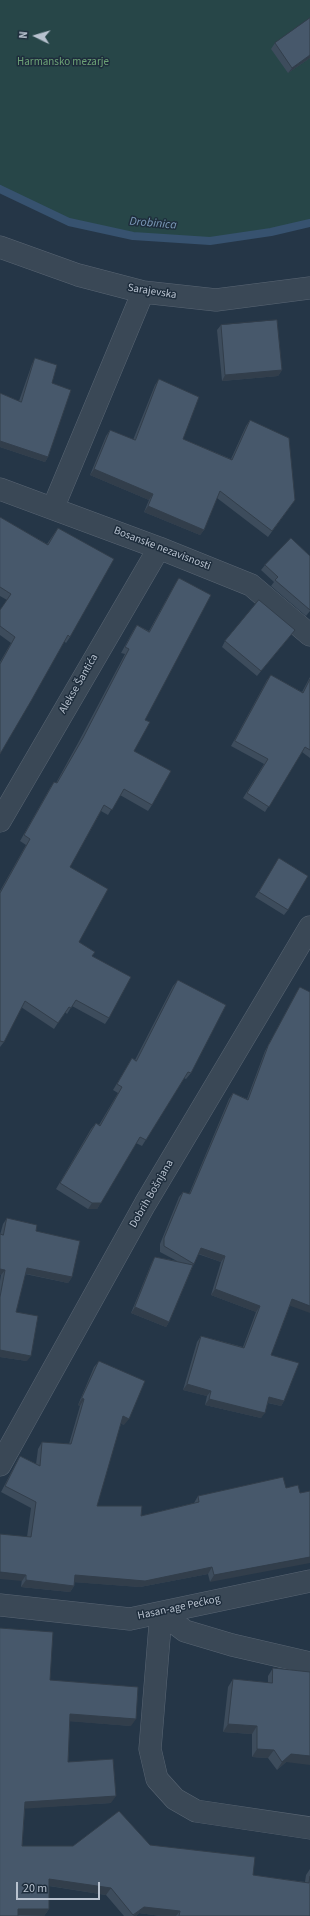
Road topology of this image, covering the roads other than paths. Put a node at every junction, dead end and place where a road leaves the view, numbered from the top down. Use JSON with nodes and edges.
{"nodes":[{"id":1,"x":0,"y":247,"type":"edge"},
{"id":2,"x":310,"y":288,"type":"edge"},
{"id":3,"x":142,"y":292,"type":"junction"},
{"id":4,"x":0,"y":490,"type":"edge"},
{"id":5,"x":53,"y":508,"type":"junction"},
{"id":6,"x":159,"y":548,"type":"junction"},
{"id":7,"x":310,"y":635,"type":"edge"},
{"id":8,"x":0,"y":821,"type":"edge"},
{"id":9,"x":310,"y":927,"type":"edge"},
{"id":10,"x":0,"y":1465,"type":"edge"},
{"id":11,"x":310,"y":1581,"type":"edge"},
{"id":12,"x":0,"y":1605,"type":"edge"},
{"id":13,"x":161,"y":1613,"type":"junction"},
{"id":14,"x":310,"y":1663,"type":"edge"},
{"id":15,"x":310,"y":1828,"type":"edge"}],
"edges":[{"from":1,"to":3,"type":"street","name":"Sarajevska"},
{"from":2,"to":3,"type":"street","name":"Sarajevska"},
{"from":3,"to":5,"type":"street"},
{"from":4,"to":5,"type":"street","name":"Bosanske nezavisnosti"},
{"from":5,"to":6,"type":"street","name":"Bosanske nezavisnosti"},
{"from":6,"to":7,"type":"street","name":"Bosanske nezavisnosti"},
{"from":6,"to":8,"type":"street","name":"Alekse Šantića"},
{"from":9,"to":10,"type":"street","name":"Dobrih Bošnjana"},
{"from":11,"to":13,"type":"street","name":"Hasan-age Pećkog"},
{"from":12,"to":13,"type":"street","name":"Hasan-age Pećkog"},
{"from":13,"to":14,"type":"street"},
{"from":13,"to":15,"type":"street"}]}
